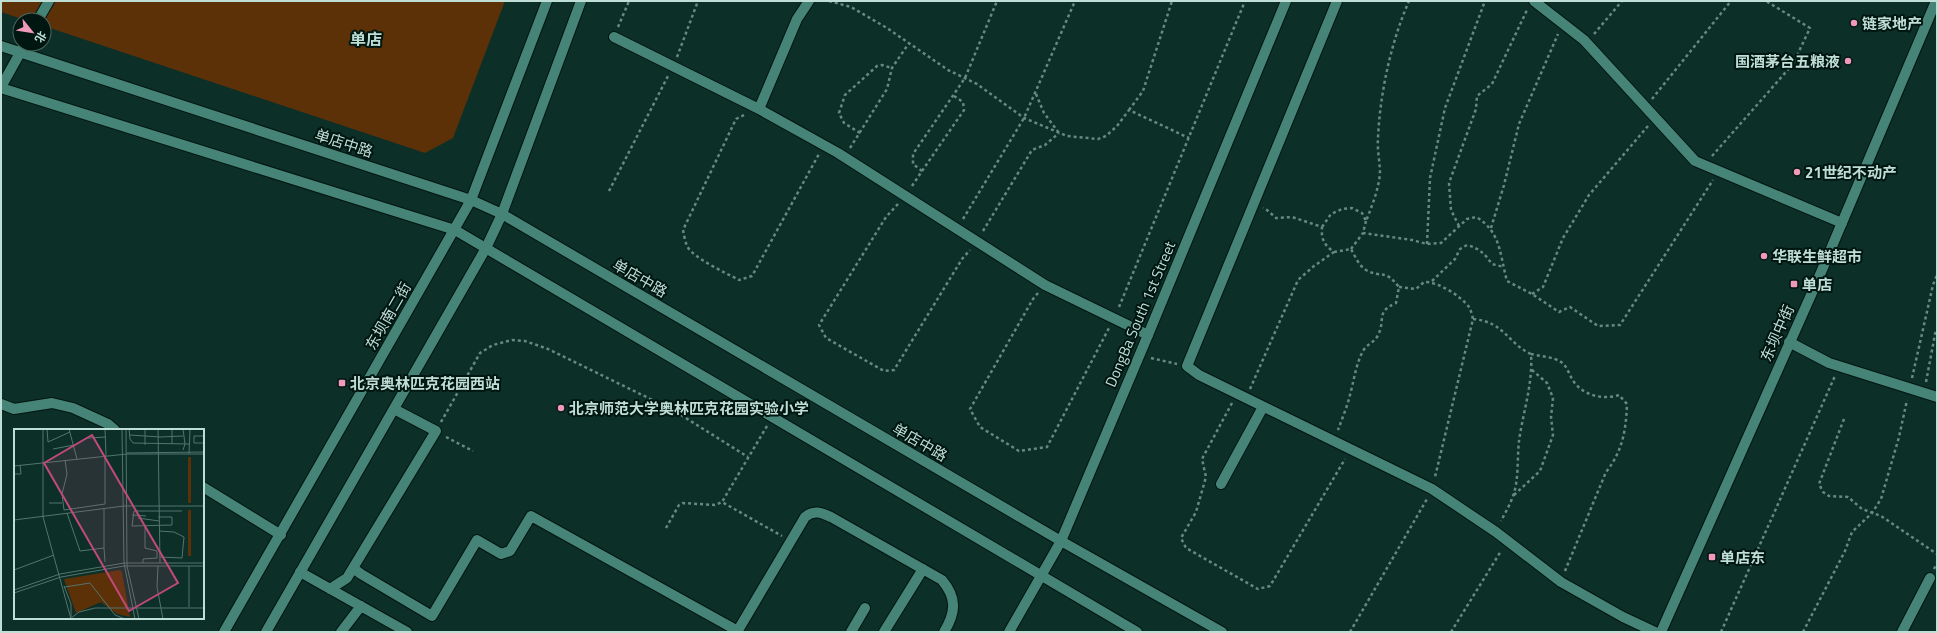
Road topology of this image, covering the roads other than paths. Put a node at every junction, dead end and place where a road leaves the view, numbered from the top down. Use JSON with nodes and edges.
{"nodes":[{"id":1,"x":49,"y":1,"type":"edge"},
{"id":2,"x":547,"y":1,"type":"edge"},
{"id":3,"x":581,"y":1,"type":"edge"},
{"id":4,"x":809,"y":1,"type":"edge"},
{"id":5,"x":1286,"y":1,"type":"edge"},
{"id":6,"x":1337,"y":1,"type":"edge"},
{"id":7,"x":1936,"y":1,"type":"edge"},
{"id":8,"x":1531,"y":4,"type":"edge"},
{"id":9,"x":43,"y":12,"type":"edge"},
{"id":10,"x":614,"y":37,"type":"road end"},
{"id":11,"x":1,"y":46,"type":"edge"},
{"id":12,"x":12,"y":47,"type":"edge"},
{"id":13,"x":20,"y":52,"type":"edge"},
{"id":14,"x":34,"y":52,"type":"edge"},
{"id":15,"x":1,"y":88,"type":"edge"},
{"id":16,"x":759,"y":109,"type":"junction"},
{"id":17,"x":471,"y":200,"type":"junction"},
{"id":18,"x":502,"y":214,"type":"junction"},
{"id":19,"x":1842,"y":223,"type":"junction"},
{"id":20,"x":455,"y":230,"type":"junction"},
{"id":21,"x":486,"y":248,"type":"junction"},
{"id":22,"x":1148,"y":335,"type":"junction"},
{"id":23,"x":1789,"y":342,"type":"junction"},
{"id":24,"x":1937,"y":397,"type":"edge"},
{"id":25,"x":1,"y":404,"type":"edge"},
{"id":26,"x":1263,"y":406,"type":"junction"},
{"id":27,"x":394,"y":409,"type":"junction"},
{"id":28,"x":114,"y":429,"type":"edge"},
{"id":29,"x":1221,"y":484,"type":"dead end"},
{"id":30,"x":204,"y":488,"type":"edge"},
{"id":31,"x":281,"y":535,"type":"junction"},
{"id":32,"x":1061,"y":541,"type":"junction"},
{"id":33,"x":352,"y":568,"type":"junction"},
{"id":34,"x":923,"y":569,"type":"junction"},
{"id":35,"x":300,"y":572,"type":"junction"},
{"id":36,"x":1041,"y":576,"type":"junction"},
{"id":37,"x":1930,"y":578,"type":"dead end"},
{"id":38,"x":330,"y":589,"type":"junction"},
{"id":39,"x":361,"y":606,"type":"junction"},
{"id":40,"x":865,"y":608,"type":"dead end"},
{"id":41,"x":737,"y":631,"type":"edge"},
{"id":42,"x":224,"y":632,"type":"edge"},
{"id":43,"x":266,"y":632,"type":"edge"},
{"id":44,"x":341,"y":632,"type":"edge"},
{"id":45,"x":407,"y":632,"type":"edge"},
{"id":46,"x":851,"y":632,"type":"edge"},
{"id":47,"x":884,"y":632,"type":"edge"},
{"id":48,"x":944,"y":632,"type":"edge"},
{"id":49,"x":1009,"y":632,"type":"edge"},
{"id":50,"x":1137,"y":632,"type":"edge"},
{"id":51,"x":1222,"y":632,"type":"edge"},
{"id":52,"x":1655,"y":632,"type":"edge"},
{"id":53,"x":1661,"y":632,"type":"edge"},
{"id":54,"x":1902,"y":632,"type":"edge"}],
"edges":[{"from":1,"to":9,"type":"street"},
{"from":2,"to":17,"type":"street","name":"东坝南二街"},
{"from":3,"to":18,"type":"street"},
{"from":4,"to":16,"type":"street"},
{"from":5,"to":22,"type":"street","name":"DongBa South 1st Street"},
{"from":6,"to":26,"type":"street"},
{"from":7,"to":19,"type":"street","name":"东坝中街"},
{"from":8,"to":19,"type":"street"},
{"from":10,"to":16,"type":"street"},
{"from":11,"to":12,"type":"street","name":"单店中路"},
{"from":13,"to":15,"type":"street"},
{"from":14,"to":17,"type":"street","name":"单店中路"},
{"from":15,"to":20,"type":"street"},
{"from":16,"to":22,"type":"street"},
{"from":17,"to":18,"type":"street","name":"单店中路"},
{"from":17,"to":20,"type":"street","name":"东坝南二街"},
{"from":18,"to":21,"type":"street"},
{"from":18,"to":32,"type":"street","name":"单店中路"},
{"from":19,"to":23,"type":"street","name":"东坝中街"},
{"from":20,"to":21,"type":"street"},
{"from":20,"to":31,"type":"street","name":"东坝南二街"},
{"from":21,"to":27,"type":"street"},
{"from":21,"to":36,"type":"street"},
{"from":22,"to":32,"type":"street","name":"DongBa South 1st Street"},
{"from":23,"to":24,"type":"street"},
{"from":23,"to":53,"type":"street","name":"东坝中街"},
{"from":25,"to":28,"type":"street"},
{"from":26,"to":29,"type":"street"},
{"from":26,"to":52,"type":"street"},
{"from":27,"to":33,"type":"street"},
{"from":27,"to":35,"type":"street"},
{"from":30,"to":31,"type":"street"},
{"from":31,"to":42,"type":"street","name":"东坝南二街"},
{"from":32,"to":36,"type":"street","name":"DongBa South 1st Street"},
{"from":32,"to":51,"type":"street","name":"单店中路"},
{"from":33,"to":38,"type":"street"},
{"from":33,"to":41,"type":"street"},
{"from":34,"to":41,"type":"street"},
{"from":34,"to":47,"type":"street"},
{"from":34,"to":48,"type":"street"},
{"from":35,"to":38,"type":"street"},
{"from":35,"to":43,"type":"street"},
{"from":36,"to":49,"type":"street","name":"DongBa South 1st Street"},
{"from":36,"to":50,"type":"street"},
{"from":37,"to":54,"type":"street"},
{"from":38,"to":39,"type":"street"},
{"from":39,"to":44,"type":"street"},
{"from":39,"to":45,"type":"street"},
{"from":40,"to":46,"type":"street"}]}
